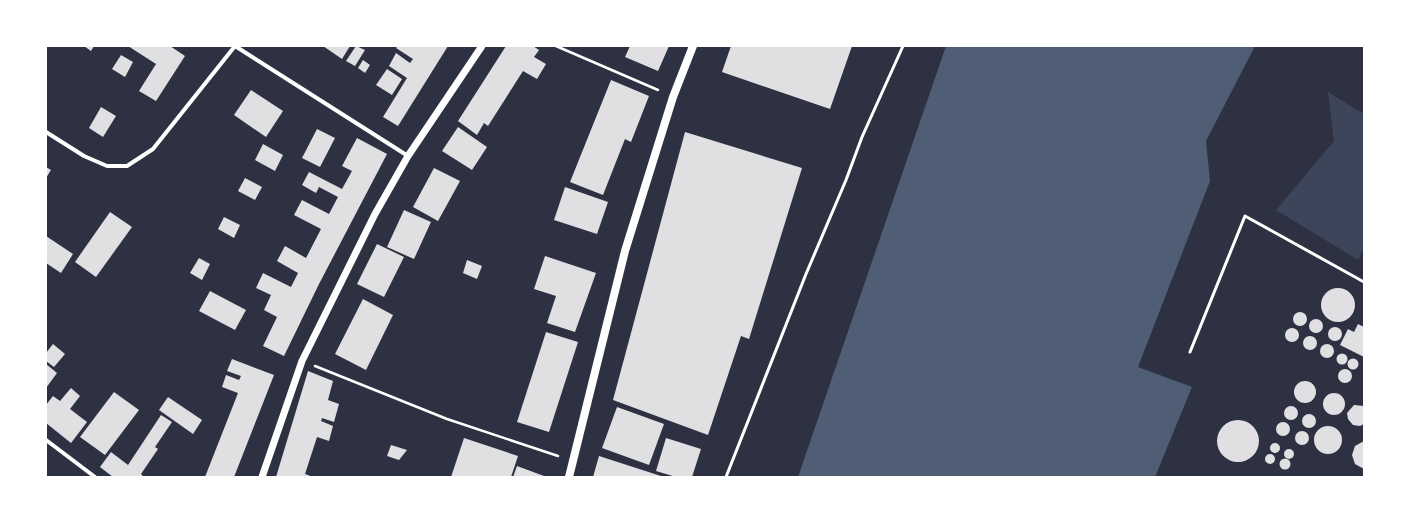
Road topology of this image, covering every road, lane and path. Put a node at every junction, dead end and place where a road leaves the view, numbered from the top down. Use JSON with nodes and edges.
{"nodes":[{"id":1,"x":235,"y":46,"type":"edge"},
{"id":2,"x":482,"y":46,"type":"edge"},
{"id":3,"x":556,"y":46,"type":"edge"},
{"id":4,"x":693,"y":46,"type":"edge"},
{"id":5,"x":903,"y":46,"type":"edge"},
{"id":6,"x":673,"y":97,"type":"junction"},
{"id":7,"x":46,"y":132,"type":"edge"},
{"id":8,"x":408,"y":156,"type":"junction"},
{"id":9,"x":1364,"y":282,"type":"edge"},
{"id":10,"x":1190,"y":352,"type":"dead end"},
{"id":11,"x":302,"y":361,"type":"junction"},
{"id":12,"x":46,"y":440,"type":"edge"},
{"id":13,"x":574,"y":461,"type":"junction"},
{"id":14,"x":95,"y":477,"type":"edge"},
{"id":15,"x":262,"y":477,"type":"edge"},
{"id":16,"x":569,"y":477,"type":"edge"},
{"id":17,"x":726,"y":477,"type":"edge"}],
"edges":[{"from":1,"to":7,"type":"street"},
{"from":1,"to":8,"type":"street"},
{"from":2,"to":8,"type":"street"},
{"from":3,"to":6,"type":"path"},
{"from":4,"to":6,"type":"main road"},
{"from":5,"to":17,"type":"lane"},
{"from":6,"to":13,"type":"main road"},
{"from":8,"to":11,"type":"street"},
{"from":9,"to":10,"type":"lane"},
{"from":11,"to":13,"type":"path"},
{"from":11,"to":15,"type":"street"},
{"from":12,"to":14,"type":"street"},
{"from":13,"to":16,"type":"main road"}]}
